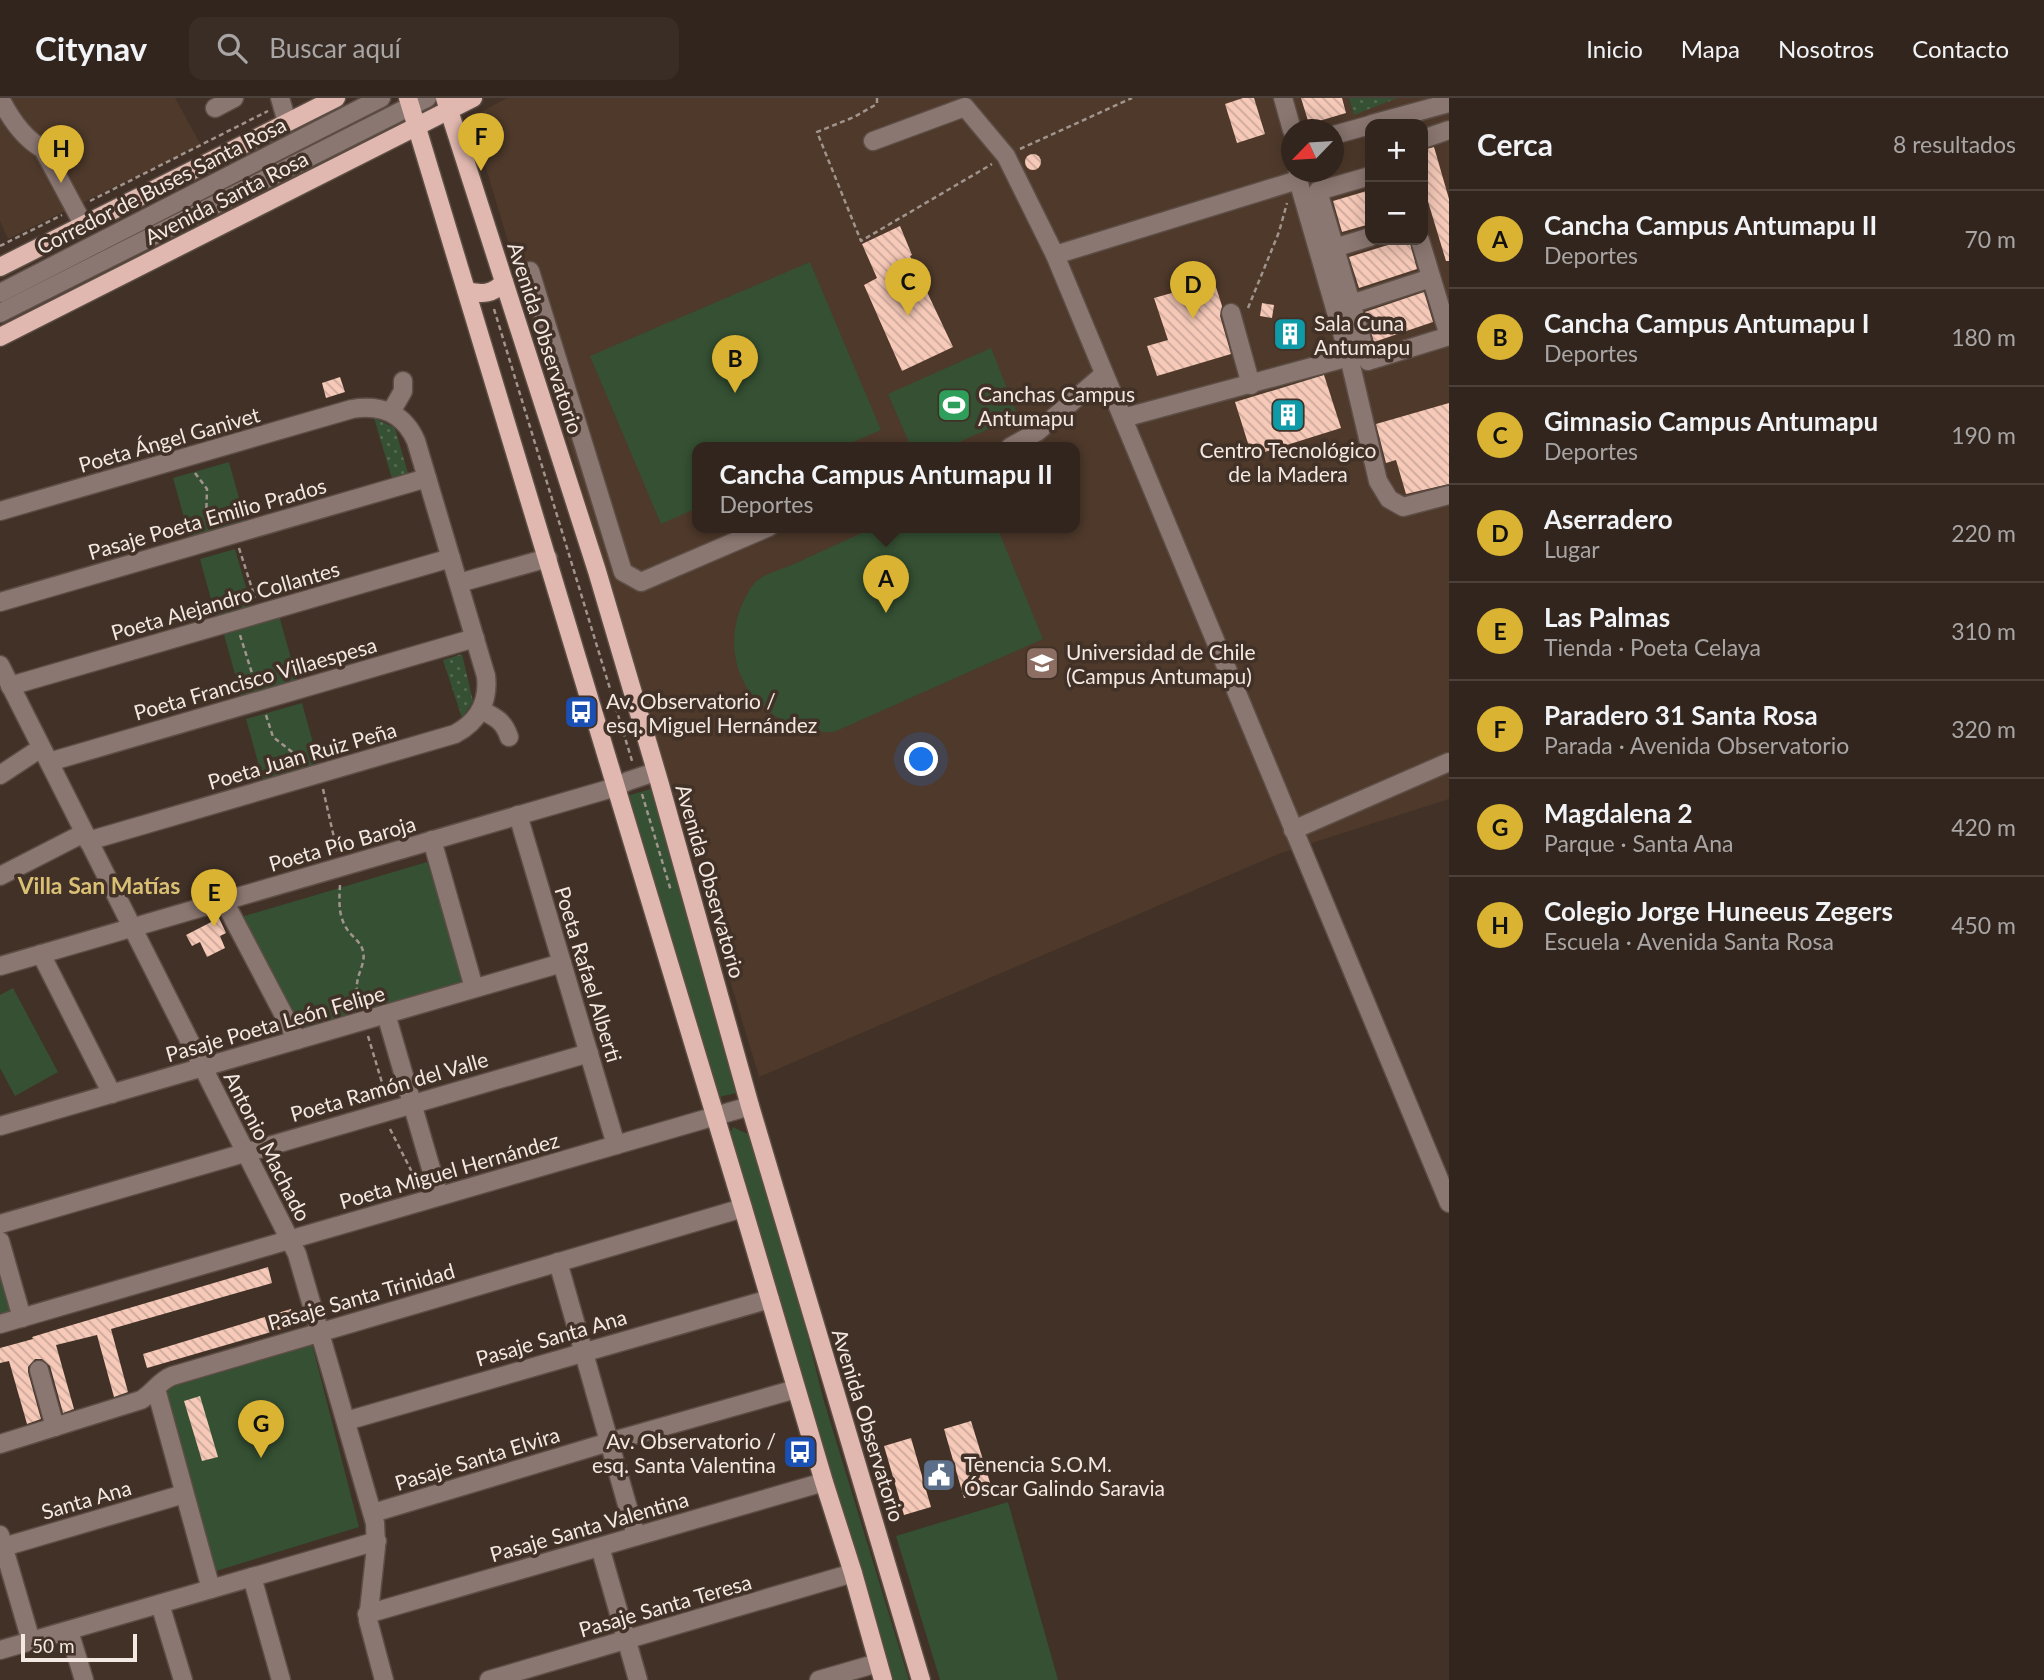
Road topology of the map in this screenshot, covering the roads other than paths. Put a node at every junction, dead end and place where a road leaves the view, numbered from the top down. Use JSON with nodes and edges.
{"nodes":[{"id":1,"x":0,"y":98,"type":"edge"},
{"id":2,"x":234,"y":98,"type":"edge"},
{"id":3,"x":336,"y":98,"type":"edge"},
{"id":4,"x":381,"y":98,"type":"edge"},
{"id":5,"x":473,"y":98,"type":"edge"},
{"id":6,"x":1283,"y":98,"type":"edge"},
{"id":7,"x":281,"y":101,"type":"edge"},
{"id":8,"x":415,"y":101,"type":"edge"},
{"id":9,"x":1449,"y":103,"type":"edge"},
{"id":10,"x":447,"y":104,"type":"edge"},
{"id":11,"x":215,"y":107,"type":"dead end"},
{"id":12,"x":1289,"y":119,"type":"edge"},
{"id":13,"x":1390,"y":119,"type":"edge"},
{"id":14,"x":287,"y":122,"type":"junction"},
{"id":15,"x":417,"y":126,"type":"junction"},
{"id":16,"x":1365,"y":126,"type":"edge"},
{"id":17,"x":1449,"y":130,"type":"edge"},
{"id":18,"x":1344,"y":132,"type":"edge"},
{"id":19,"x":1428,"y":137,"type":"edge"},
{"id":20,"x":873,"y":141,"type":"dead end"},
{"id":21,"x":1365,"y":177,"type":"edge"},
{"id":22,"x":1283,"y":182,"type":"edge"},
{"id":23,"x":1296,"y":182,"type":"edge"},
{"id":24,"x":83,"y":225,"type":"junction"},
{"id":25,"x":1365,"y":238,"type":"edge"},
{"id":26,"x":1421,"y":245,"type":"edge"},
{"id":27,"x":1334,"y":247,"type":"junction"},
{"id":28,"x":1055,"y":255,"type":"junction"},
{"id":29,"x":0,"y":267,"type":"edge"},
{"id":30,"x":530,"y":271,"type":"dead end"},
{"id":31,"x":1431,"y":278,"type":"junction"},
{"id":32,"x":504,"y":282,"type":"junction"},
{"id":33,"x":467,"y":291,"type":"junction"},
{"id":34,"x":0,"y":293,"type":"edge"},
{"id":35,"x":1351,"y":304,"type":"junction"},
{"id":36,"x":1238,"y":312,"type":"road end"},
{"id":37,"x":0,"y":313,"type":"edge"},
{"id":38,"x":1449,"y":336,"type":"edge"},
{"id":39,"x":0,"y":337,"type":"edge"},
{"id":40,"x":1349,"y":357,"type":"junction"},
{"id":41,"x":1104,"y":374,"type":"junction"},
{"id":42,"x":403,"y":381,"type":"dead end"},
{"id":43,"x":1251,"y":385,"type":"junction"},
{"id":44,"x":391,"y":412,"type":"junction"},
{"id":45,"x":1123,"y":418,"type":"junction"},
{"id":46,"x":1019,"y":442,"type":"edge"},
{"id":47,"x":427,"y":478,"type":"junction"},
{"id":48,"x":1449,"y":495,"type":"edge"},
{"id":49,"x":0,"y":511,"type":"edge"},
{"id":50,"x":755,"y":533,"type":"edge"},
{"id":51,"x":451,"y":558,"type":"junction"},
{"id":52,"x":548,"y":558,"type":"junction"},
{"id":53,"x":459,"y":583,"type":"junction"},
{"id":54,"x":0,"y":602,"type":"edge"},
{"id":55,"x":475,"y":638,"type":"junction"},
{"id":56,"x":0,"y":665,"type":"edge"},
{"id":57,"x":10,"y":686,"type":"junction"},
{"id":58,"x":481,"y":710,"type":"junction"},
{"id":59,"x":509,"y":737,"type":"dead end"},
{"id":60,"x":45,"y":755,"type":"junction"},
{"id":61,"x":1449,"y":762,"type":"edge"},
{"id":62,"x":0,"y":775,"type":"edge"},
{"id":63,"x":657,"y":776,"type":"junction"},
{"id":64,"x":617,"y":787,"type":"junction"},
{"id":65,"x":518,"y":815,"type":"junction"},
{"id":66,"x":1293,"y":830,"type":"junction"},
{"id":67,"x":86,"y":837,"type":"junction"},
{"id":68,"x":432,"y":840,"type":"junction"},
{"id":69,"x":0,"y":876,"type":"edge"},
{"id":70,"x":224,"y":901,"type":"junction"},
{"id":71,"x":132,"y":928,"type":"junction"},
{"id":72,"x":41,"y":954,"type":"junction"},
{"id":73,"x":2,"y":962,"type":"edge"},
{"id":74,"x":562,"y":963,"type":"junction"},
{"id":75,"x":474,"y":988,"type":"junction"},
{"id":76,"x":386,"y":1014,"type":"junction"},
{"id":77,"x":297,"y":1040,"type":"junction"},
{"id":78,"x":589,"y":1052,"type":"junction"},
{"id":79,"x":202,"y":1068,"type":"junction"},
{"id":80,"x":112,"y":1094,"type":"junction"},
{"id":81,"x":412,"y":1103,"type":"junction"},
{"id":82,"x":750,"y":1106,"type":"junction"},
{"id":83,"x":715,"y":1116,"type":"junction"},
{"id":84,"x":0,"y":1126,"type":"edge"},
{"id":85,"x":616,"y":1145,"type":"junction"},
{"id":86,"x":244,"y":1152,"type":"junction"},
{"id":87,"x":432,"y":1199,"type":"junction"},
{"id":88,"x":1449,"y":1203,"type":"edge"},
{"id":89,"x":743,"y":1208,"type":"junction"},
{"id":90,"x":0,"y":1224,"type":"edge"},
{"id":91,"x":290,"y":1239,"type":"junction"},
{"id":92,"x":0,"y":1241,"type":"edge"},
{"id":93,"x":558,"y":1262,"type":"junction"},
{"id":94,"x":770,"y":1300,"type":"junction"},
{"id":95,"x":22,"y":1318,"type":"junction"},
{"id":96,"x":0,"y":1324,"type":"edge"},
{"id":97,"x":320,"y":1332,"type":"junction"},
{"id":98,"x":584,"y":1351,"type":"junction"},
{"id":99,"x":39,"y":1370,"type":"dead end"},
{"id":100,"x":156,"y":1389,"type":"junction"},
{"id":101,"x":796,"y":1389,"type":"junction"},
{"id":102,"x":346,"y":1421,"type":"junction"},
{"id":103,"x":55,"y":1427,"type":"junction"},
{"id":104,"x":609,"y":1442,"type":"junction"},
{"id":105,"x":0,"y":1444,"type":"edge"},
{"id":106,"x":824,"y":1482,"type":"junction"},
{"id":107,"x":184,"y":1494,"type":"junction"},
{"id":108,"x":373,"y":1513,"type":"junction"},
{"id":109,"x":636,"y":1536,"type":"junction"},
{"id":110,"x":377,"y":1541,"type":"junction"},
{"id":111,"x":1,"y":1543,"type":"edge"},
{"id":112,"x":600,"y":1547,"type":"junction"},
{"id":113,"x":853,"y":1573,"type":"junction"},
{"id":114,"x":252,"y":1577,"type":"junction"},
{"id":115,"x":211,"y":1589,"type":"junction"},
{"id":116,"x":160,"y":1604,"type":"junction"},
{"id":117,"x":368,"y":1614,"type":"junction"},
{"id":118,"x":69,"y":1631,"type":"junction"},
{"id":119,"x":626,"y":1640,"type":"junction"},
{"id":120,"x":31,"y":1641,"type":"junction"},
{"id":121,"x":0,"y":1650,"type":"edge"},
{"id":122,"x":881,"y":1671,"type":"edge"},
{"id":123,"x":84,"y":1680,"type":"edge"},
{"id":124,"x":183,"y":1680,"type":"edge"},
{"id":125,"x":281,"y":1680,"type":"edge"},
{"id":126,"x":384,"y":1680,"type":"edge"},
{"id":127,"x":489,"y":1680,"type":"edge"},
{"id":128,"x":638,"y":1680,"type":"edge"},
{"id":129,"x":819,"y":1680,"type":"edge"},
{"id":130,"x":921,"y":1680,"type":"edge"}],
"edges":[{"from":1,"to":24,"type":"street"},
{"from":2,"to":11,"type":"street"},
{"from":3,"to":14,"type":"main road","name":"Avenida Santa Rosa"},
{"from":4,"to":34,"type":"street","name":"Corredor de Buses Santa Rosa"},
{"from":5,"to":10,"type":"main road","name":"Avenida Santa Rosa"},
{"from":6,"to":12,"type":"street"},
{"from":7,"to":14,"type":"street"},
{"from":8,"to":15,"type":"main road"},
{"from":8,"to":37,"type":"street","name":"Corredor de Buses Santa Rosa"},
{"from":9,"to":13,"type":"street"},
{"from":10,"to":15,"type":"main road","name":"Avenida Santa Rosa"},
{"from":10,"to":32,"type":"main road","name":"Avenida Observatorio"},
{"from":14,"to":24,"type":"main road","name":"Avenida Santa Rosa"},
{"from":15,"to":33,"type":"main road"},
{"from":15,"to":39,"type":"main road","name":"Avenida Santa Rosa"},
{"from":16,"to":18,"type":"street"},
{"from":17,"to":19,"type":"street"},
{"from":20,"to":28,"type":"street"},
{"from":21,"to":27,"type":"street"},
{"from":22,"to":28,"type":"street"},
{"from":23,"to":40,"type":"street"},
{"from":24,"to":29,"type":"main road","name":"Avenida Santa Rosa"},
{"from":25,"to":27,"type":"street"},
{"from":26,"to":31,"type":"street"},
{"from":27,"to":35,"type":"street"},
{"from":28,"to":41,"type":"street"},
{"from":30,"to":50,"type":"street"},
{"from":31,"to":35,"type":"street"},
{"from":31,"to":38,"type":"street"},
{"from":32,"to":33,"type":"main road"},
{"from":32,"to":63,"type":"main road","name":"Avenida Observatorio"},
{"from":33,"to":52,"type":"main road"},
{"from":35,"to":38,"type":"street"},
{"from":36,"to":43,"type":"street"},
{"from":40,"to":43,"type":"street"},
{"from":40,"to":48,"type":"street"},
{"from":41,"to":45,"type":"street"},
{"from":41,"to":46,"type":"street"},
{"from":42,"to":44,"type":"street"},
{"from":43,"to":45,"type":"street"},
{"from":44,"to":47,"type":"street"},
{"from":44,"to":49,"type":"street","name":"Poeta Ángel Ganivet"},
{"from":45,"to":66,"type":"street"},
{"from":47,"to":51,"type":"street"},
{"from":47,"to":54,"type":"street","name":"Pasaje Poeta Emilio Prados"},
{"from":51,"to":53,"type":"street"},
{"from":51,"to":57,"type":"street","name":"Poeta Alejandro Collantes"},
{"from":52,"to":53,"type":"street"},
{"from":52,"to":64,"type":"main road"},
{"from":53,"to":55,"type":"street"},
{"from":55,"to":58,"type":"street"},
{"from":55,"to":60,"type":"street","name":"Poeta Francisco Villaespesa"},
{"from":56,"to":57,"type":"street","name":"Antonio Machado"},
{"from":57,"to":60,"type":"street","name":"Antonio Machado"},
{"from":58,"to":59,"type":"street"},
{"from":58,"to":67,"type":"street","name":"Poeta Juan Ruiz Peña"},
{"from":60,"to":62,"type":"street","name":"Poeta Francisco Villaespesa"},
{"from":60,"to":67,"type":"street","name":"Antonio Machado"},
{"from":61,"to":66,"type":"street"},
{"from":63,"to":64,"type":"street","name":"Poeta Pío Baroja"},
{"from":63,"to":82,"type":"main road","name":"Avenida Observatorio"},
{"from":64,"to":65,"type":"street","name":"Poeta Pío Baroja"},
{"from":64,"to":83,"type":"main road"},
{"from":65,"to":68,"type":"street","name":"Poeta Pío Baroja"},
{"from":65,"to":74,"type":"street","name":"Poeta Rafael Alberti"},
{"from":66,"to":88,"type":"street"},
{"from":67,"to":69,"type":"street","name":"Poeta Juan Ruiz Peña"},
{"from":67,"to":71,"type":"street","name":"Antonio Machado"},
{"from":68,"to":70,"type":"street","name":"Poeta Pío Baroja"},
{"from":68,"to":75,"type":"street"},
{"from":70,"to":71,"type":"street","name":"Poeta Pío Baroja"},
{"from":70,"to":77,"type":"street"},
{"from":71,"to":72,"type":"street","name":"Poeta Pío Baroja"},
{"from":71,"to":79,"type":"street","name":"Antonio Machado"},
{"from":72,"to":73,"type":"street","name":"Poeta Pío Baroja"},
{"from":72,"to":80,"type":"street"},
{"from":74,"to":75,"type":"street","name":"Pasaje Poeta León Felipe"},
{"from":74,"to":78,"type":"street","name":"Poeta Rafael Alberti"},
{"from":75,"to":76,"type":"street","name":"Pasaje Poeta León Felipe"},
{"from":76,"to":77,"type":"street","name":"Pasaje Poeta León Felipe"},
{"from":76,"to":81,"type":"street"},
{"from":77,"to":79,"type":"street","name":"Pasaje Poeta León Felipe"},
{"from":78,"to":81,"type":"street","name":"Poeta Ramón del Valle"},
{"from":78,"to":85,"type":"street","name":"Poeta Rafael Alberti"},
{"from":79,"to":80,"type":"street","name":"Pasaje Poeta León Felipe"},
{"from":79,"to":86,"type":"street","name":"Antonio Machado"},
{"from":80,"to":84,"type":"street","name":"Pasaje Poeta León Felipe"},
{"from":81,"to":86,"type":"street","name":"Poeta Ramón del Valle"},
{"from":81,"to":87,"type":"street"},
{"from":82,"to":83,"type":"street","name":"Poeta Miguel Hernández"},
{"from":82,"to":130,"type":"main road","name":"Avenida Observatorio"},
{"from":83,"to":85,"type":"street","name":"Poeta Miguel Hernández"},
{"from":83,"to":89,"type":"main road"},
{"from":85,"to":87,"type":"street","name":"Poeta Miguel Hernández"},
{"from":86,"to":90,"type":"street","name":"Poeta Ramón del Valle"},
{"from":86,"to":91,"type":"street","name":"Antonio Machado"},
{"from":87,"to":91,"type":"street","name":"Poeta Miguel Hernández"},
{"from":89,"to":93,"type":"street","name":"Pasaje Santa Trinidad"},
{"from":89,"to":94,"type":"main road"},
{"from":91,"to":95,"type":"street","name":"Poeta Miguel Hernández"},
{"from":91,"to":97,"type":"street","name":"Antonio Machado"},
{"from":92,"to":95,"type":"street"},
{"from":93,"to":97,"type":"street","name":"Pasaje Santa Trinidad"},
{"from":93,"to":98,"type":"street"},
{"from":94,"to":98,"type":"street","name":"Pasaje Santa Ana"},
{"from":94,"to":101,"type":"main road"},
{"from":95,"to":96,"type":"street","name":"Poeta Miguel Hernández"},
{"from":97,"to":100,"type":"street","name":"Pasaje Santa Trinidad"},
{"from":97,"to":102,"type":"street","name":"Antonio Machado"},
{"from":98,"to":102,"type":"street","name":"Pasaje Santa Ana"},
{"from":98,"to":104,"type":"street"},
{"from":99,"to":103,"type":"street"},
{"from":100,"to":103,"type":"street","name":"Pasaje Santa Trinidad"},
{"from":100,"to":107,"type":"street"},
{"from":101,"to":104,"type":"street","name":"Pasaje Santa Elvira"},
{"from":101,"to":106,"type":"main road"},
{"from":102,"to":108,"type":"street","name":"Antonio Machado"},
{"from":103,"to":105,"type":"street","name":"Pasaje Santa Trinidad"},
{"from":104,"to":108,"type":"street","name":"Pasaje Santa Elvira"},
{"from":104,"to":109,"type":"street"},
{"from":106,"to":109,"type":"street","name":"Pasaje Santa Valentina"},
{"from":106,"to":113,"type":"main road"},
{"from":107,"to":111,"type":"street","name":"Santa Ana"},
{"from":107,"to":115,"type":"street"},
{"from":108,"to":110,"type":"street","name":"Antonio Machado"},
{"from":109,"to":112,"type":"street","name":"Pasaje Santa Valentina"},
{"from":110,"to":114,"type":"street"},
{"from":110,"to":117,"type":"street","name":"Antonio Machado"},
{"from":111,"to":120,"type":"street"},
{"from":112,"to":117,"type":"street","name":"Pasaje Santa Valentina"},
{"from":112,"to":119,"type":"street"},
{"from":113,"to":119,"type":"street","name":"Pasaje Santa Teresa"},
{"from":113,"to":122,"type":"main road"},
{"from":114,"to":115,"type":"street"},
{"from":114,"to":125,"type":"street"},
{"from":115,"to":116,"type":"street"},
{"from":116,"to":118,"type":"street"},
{"from":116,"to":124,"type":"street"},
{"from":117,"to":126,"type":"street","name":"Antonio Machado"},
{"from":118,"to":120,"type":"street"},
{"from":118,"to":123,"type":"street"},
{"from":119,"to":127,"type":"street","name":"Pasaje Santa Teresa"},
{"from":119,"to":128,"type":"street"},
{"from":120,"to":121,"type":"street"},
{"from":122,"to":129,"type":"street"}]}
